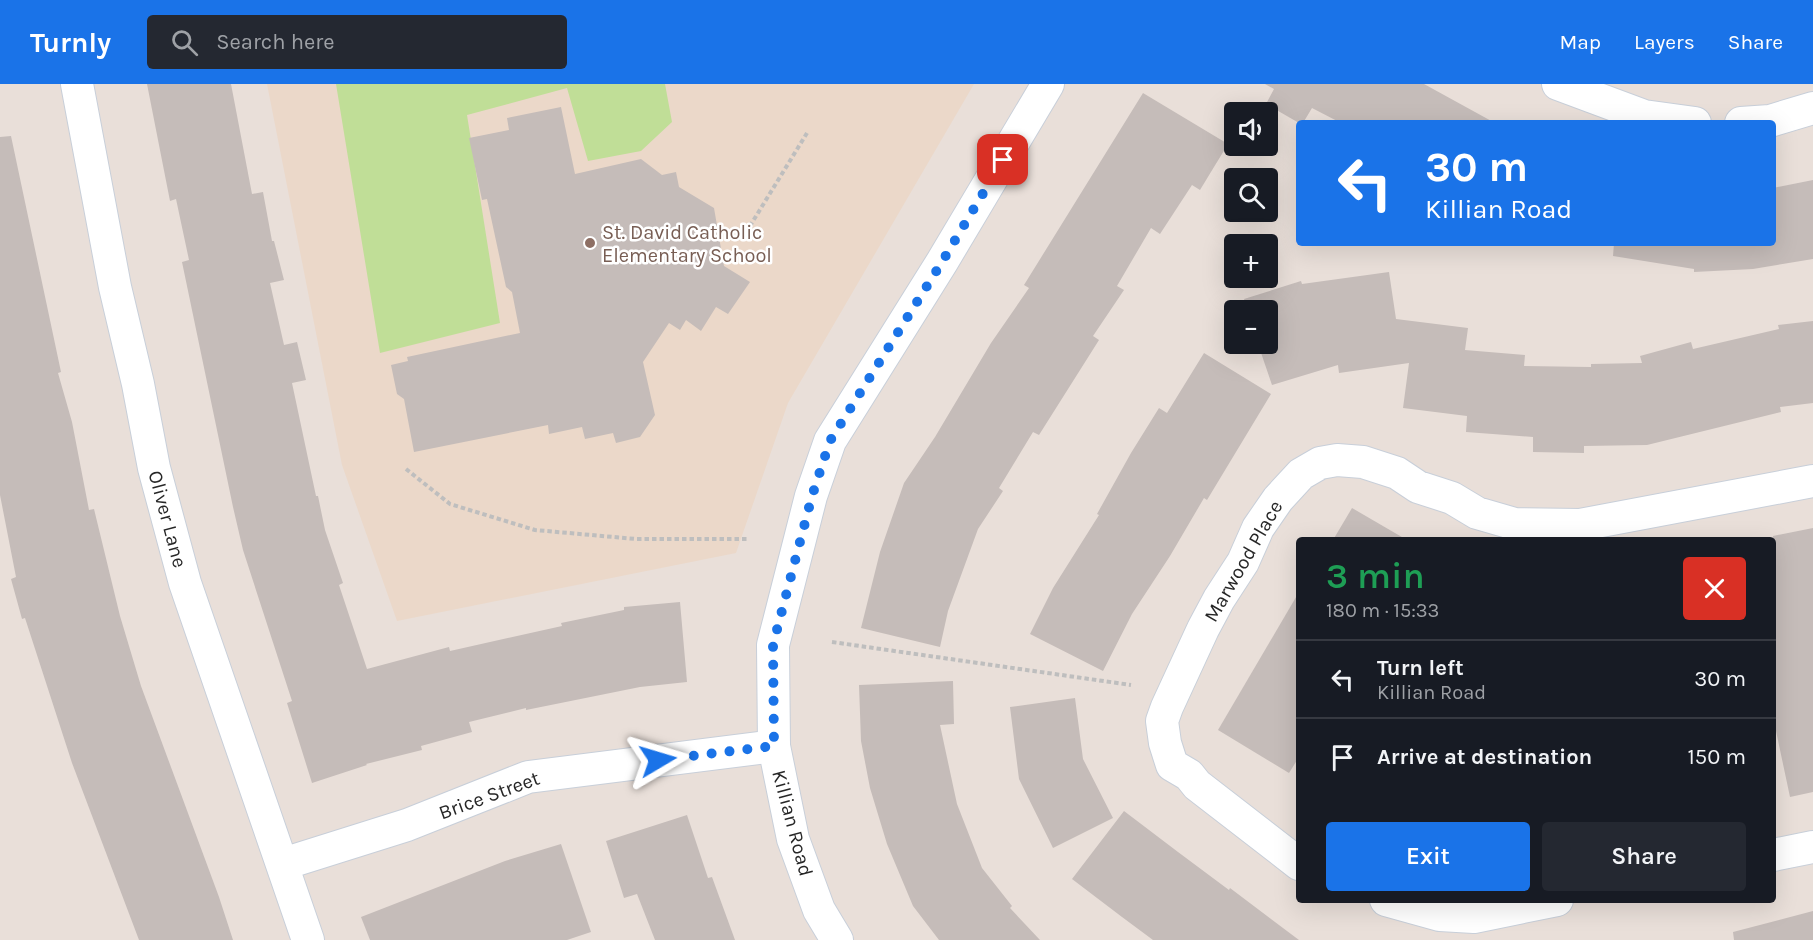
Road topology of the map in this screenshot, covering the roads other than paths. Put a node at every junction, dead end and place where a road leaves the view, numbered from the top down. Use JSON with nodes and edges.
{"nodes":[{"id":1,"x":76,"y":84,"type":"edge"},
{"id":2,"x":1048,"y":84,"type":"edge"},
{"id":3,"x":1558,"y":84,"type":"edge"},
{"id":4,"x":1813,"y":108,"type":"edge"},
{"id":5,"x":1673,"y":120,"type":"edge"},
{"id":6,"x":1773,"y":120,"type":"edge"},
{"id":7,"x":1813,"y":481,"type":"edge"},
{"id":8,"x":774,"y":746,"type":"junction"},
{"id":9,"x":1813,"y":847,"type":"edge"},
{"id":10,"x":1776,"y":854,"type":"edge"},
{"id":11,"x":1296,"y":862,"type":"edge"},
{"id":12,"x":283,"y":864,"type":"junction"},
{"id":13,"x":1397,"y":903,"type":"edge"},
{"id":14,"x":1542,"y":903,"type":"edge"},
{"id":15,"x":308,"y":940,"type":"edge"},
{"id":16,"x":837,"y":940,"type":"edge"}],
"edges":[{"from":1,"to":12,"type":"street","name":"Oliver Lane"},
{"from":2,"to":8,"type":"street","name":"Killian Road"},
{"from":3,"to":5,"type":"street"},
{"from":4,"to":6,"type":"street"},
{"from":7,"to":11,"type":"street","name":"Marwood Place"},
{"from":8,"to":12,"type":"street","name":"Brice Street"},
{"from":8,"to":16,"type":"street","name":"Killian Road"},
{"from":9,"to":10,"type":"street"},
{"from":12,"to":15,"type":"street","name":"Oliver Lane"},
{"from":13,"to":14,"type":"street"}]}
